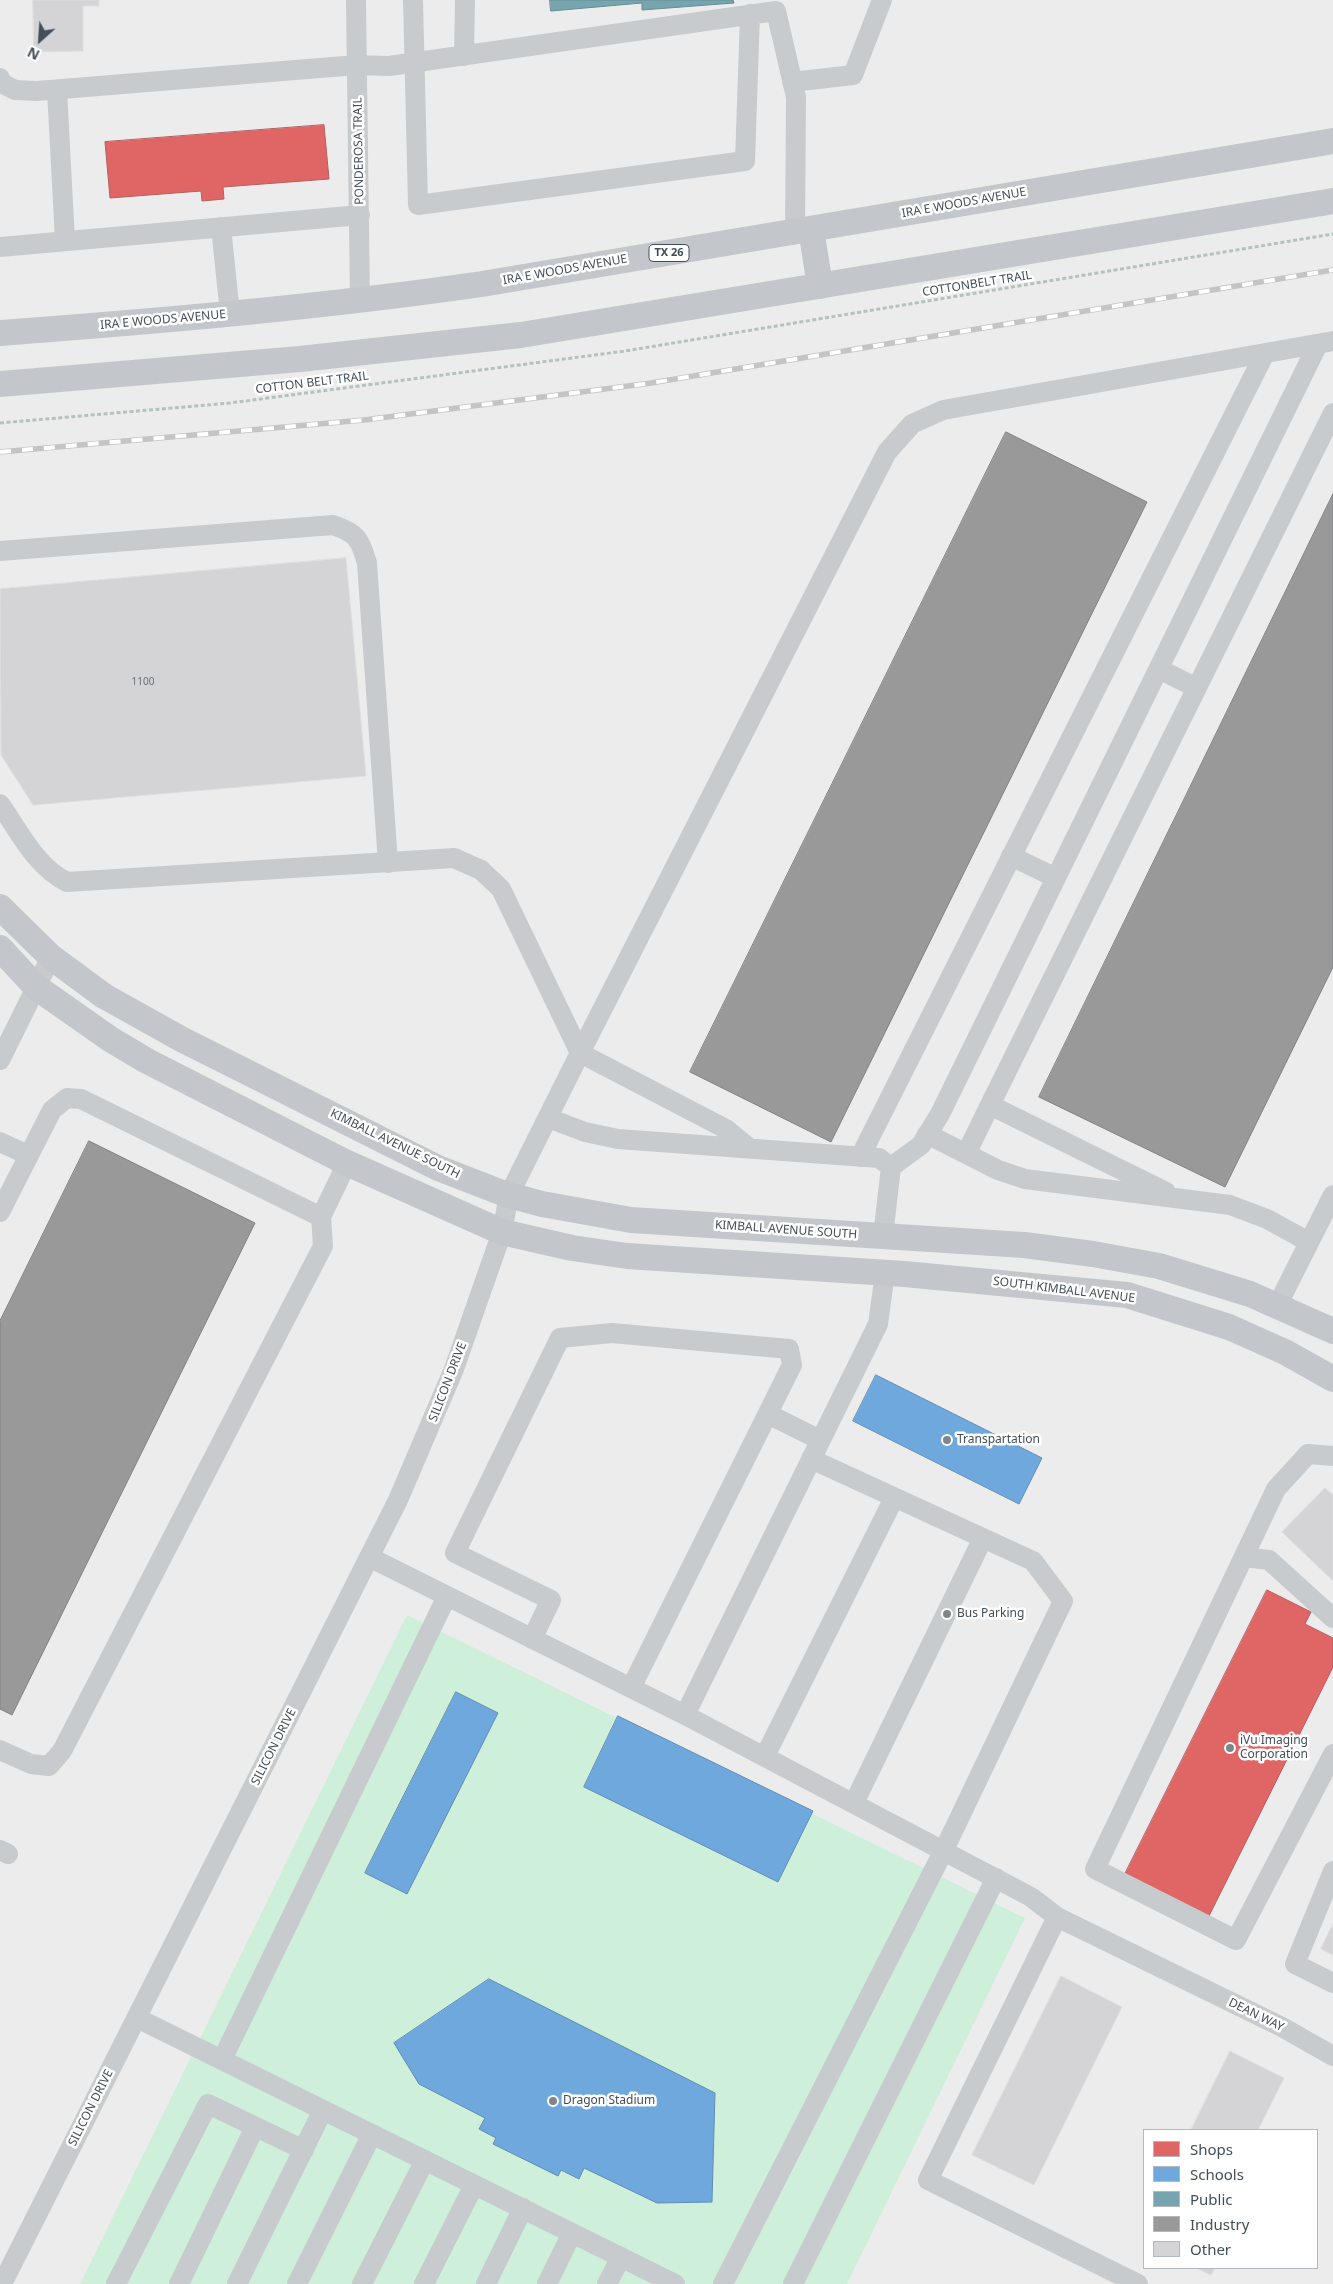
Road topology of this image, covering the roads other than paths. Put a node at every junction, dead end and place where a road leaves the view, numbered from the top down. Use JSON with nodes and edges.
{"nodes":[{"id":1,"x":356,"y":0,"type":"edge"},
{"id":2,"x":413,"y":0,"type":"edge"},
{"id":3,"x":465,"y":0,"type":"edge"},
{"id":4,"x":882,"y":0,"type":"edge"},
{"id":5,"x":775,"y":5,"type":"edge"},
{"id":6,"x":750,"y":14,"type":"junction"},
{"id":7,"x":464,"y":56,"type":"junction"},
{"id":8,"x":413,"y":63,"type":"junction"},
{"id":9,"x":357,"y":65,"type":"junction"},
{"id":10,"x":0,"y":78,"type":"edge"},
{"id":11,"x":792,"y":82,"type":"junction"},
{"id":12,"x":57,"y":90,"type":"junction"},
{"id":13,"x":1333,"y":141,"type":"edge"},
{"id":14,"x":1333,"y":201,"type":"edge"},
{"id":15,"x":360,"y":215,"type":"junction"},
{"id":16,"x":221,"y":227,"type":"junction"},
{"id":17,"x":803,"y":230,"type":"junction"},
{"id":18,"x":64,"y":241,"type":"junction"},
{"id":19,"x":0,"y":246,"type":"edge"},
{"id":20,"x":820,"y":286,"type":"junction"},
{"id":21,"x":360,"y":301,"type":"junction"},
{"id":22,"x":230,"y":314,"type":"junction"},
{"id":23,"x":0,"y":333,"type":"edge"},
{"id":24,"x":1326,"y":343,"type":"edge"},
{"id":25,"x":1264,"y":353,"type":"junction"},
{"id":26,"x":0,"y":384,"type":"edge"},
{"id":27,"x":1333,"y":413,"type":"edge"},
{"id":28,"x":0,"y":551,"type":"edge"},
{"id":29,"x":1159,"y":669,"type":"junction"},
{"id":30,"x":1197,"y":688,"type":"junction"},
{"id":31,"x":0,"y":804,"type":"edge"},
{"id":32,"x":1011,"y":856,"type":"junction"},
{"id":33,"x":388,"y":862,"type":"junction"},
{"id":34,"x":1056,"y":878,"type":"junction"},
{"id":35,"x":0,"y":908,"type":"edge"},
{"id":36,"x":0,"y":948,"type":"edge"},
{"id":37,"x":51,"y":956,"type":"junction"},
{"id":38,"x":36,"y":987,"type":"junction"},
{"id":39,"x":580,"y":1053,"type":"junction"},
{"id":40,"x":0,"y":1060,"type":"edge"},
{"id":41,"x":990,"y":1105,"type":"junction"},
{"id":42,"x":548,"y":1118,"type":"junction"},
{"id":43,"x":927,"y":1134,"type":"junction"},
{"id":44,"x":0,"y":1142,"type":"edge"},
{"id":45,"x":749,"y":1148,"type":"junction"},
{"id":46,"x":966,"y":1154,"type":"junction"},
{"id":47,"x":28,"y":1156,"type":"junction"},
{"id":48,"x":860,"y":1157,"type":"junction"},
{"id":49,"x":347,"y":1163,"type":"junction"},
{"id":50,"x":891,"y":1167,"type":"junction"},
{"id":51,"x":509,"y":1195,"type":"junction"},
{"id":52,"x":1333,"y":1195,"type":"edge"},
{"id":53,"x":1179,"y":1198,"type":"junction"},
{"id":54,"x":0,"y":1212,"type":"edge"},
{"id":55,"x":321,"y":1217,"type":"junction"},
{"id":56,"x":502,"y":1232,"type":"junction"},
{"id":57,"x":883,"y":1236,"type":"junction"},
{"id":58,"x":1309,"y":1242,"type":"junction"},
{"id":59,"x":885,"y":1273,"type":"junction"},
{"id":60,"x":1277,"y":1306,"type":"junction"},
{"id":61,"x":1333,"y":1331,"type":"edge"},
{"id":62,"x":1261,"y":1341,"type":"junction"},
{"id":63,"x":1333,"y":1379,"type":"edge"},
{"id":64,"x":768,"y":1414,"type":"junction"},
{"id":65,"x":820,"y":1440,"type":"junction"},
{"id":66,"x":1333,"y":1456,"type":"edge"},
{"id":67,"x":811,"y":1459,"type":"junction"},
{"id":68,"x":894,"y":1498,"type":"junction"},
{"id":69,"x":983,"y":1538,"type":"junction"},
{"id":70,"x":369,"y":1557,"type":"junction"},
{"id":71,"x":1244,"y":1557,"type":"junction"},
{"id":72,"x":447,"y":1596,"type":"junction"},
{"id":73,"x":1333,"y":1618,"type":"edge"},
{"id":74,"x":532,"y":1639,"type":"junction"},
{"id":75,"x":631,"y":1688,"type":"junction"},
{"id":76,"x":685,"y":1715,"type":"junction"},
{"id":77,"x":0,"y":1750,"type":"edge"},
{"id":78,"x":1333,"y":1754,"type":"edge"},
{"id":79,"x":765,"y":1756,"type":"junction"},
{"id":80,"x":854,"y":1803,"type":"junction"},
{"id":81,"x":944,"y":1850,"type":"junction"},
{"id":82,"x":1333,"y":1871,"type":"edge"},
{"id":83,"x":996,"y":1878,"type":"junction"},
{"id":84,"x":1057,"y":1917,"type":"junction"},
{"id":85,"x":1333,"y":1983,"type":"edge"},
{"id":86,"x":137,"y":2018,"type":"junction"},
{"id":87,"x":1333,"y":2056,"type":"edge"},
{"id":88,"x":222,"y":2060,"type":"junction"},
{"id":89,"x":323,"y":2110,"type":"junction"},
{"id":90,"x":255,"y":2127,"type":"junction"},
{"id":91,"x":372,"y":2134,"type":"junction"},
{"id":92,"x":304,"y":2150,"type":"junction"},
{"id":93,"x":425,"y":2160,"type":"junction"},
{"id":94,"x":474,"y":2184,"type":"junction"},
{"id":95,"x":523,"y":2208,"type":"junction"},
{"id":96,"x":572,"y":2233,"type":"junction"},
{"id":97,"x":621,"y":2257,"type":"junction"},
{"id":98,"x":672,"y":2283,"type":"edge"},
{"id":99,"x":2,"y":2284,"type":"edge"},
{"id":100,"x":116,"y":2284,"type":"edge"},
{"id":101,"x":179,"y":2284,"type":"edge"},
{"id":102,"x":237,"y":2284,"type":"edge"},
{"id":103,"x":297,"y":2284,"type":"edge"},
{"id":104,"x":362,"y":2284,"type":"edge"},
{"id":105,"x":424,"y":2284,"type":"edge"},
{"id":106,"x":486,"y":2284,"type":"edge"},
{"id":107,"x":547,"y":2284,"type":"edge"},
{"id":108,"x":607,"y":2284,"type":"edge"},
{"id":109,"x":723,"y":2284,"type":"edge"},
{"id":110,"x":793,"y":2284,"type":"edge"},
{"id":111,"x":1138,"y":2284,"type":"edge"}],
"edges":[{"from":1,"to":9,"type":"street","name":"PONDEROSA TRAIL"},
{"from":2,"to":8,"type":"street"},
{"from":3,"to":7,"type":"street"},
{"from":4,"to":11,"type":"street"},
{"from":5,"to":6,"type":"street"},
{"from":5,"to":11,"type":"street"},
{"from":6,"to":7,"type":"street"},
{"from":6,"to":8,"type":"street"},
{"from":7,"to":8,"type":"street"},
{"from":8,"to":9,"type":"street"},
{"from":9,"to":12,"type":"street"},
{"from":9,"to":15,"type":"street","name":"PONDEROSA TRAIL"},
{"from":10,"to":12,"type":"street"},
{"from":11,"to":17,"type":"street"},
{"from":12,"to":18,"type":"street"},
{"from":13,"to":17,"type":"main road","name":"IRA E WOODS AVENUE","number":"TX 26"},
{"from":14,"to":20,"type":"main road"},
{"from":15,"to":16,"type":"street"},
{"from":15,"to":21,"type":"street","name":"PONDEROSA TRAIL"},
{"from":16,"to":18,"type":"street"},
{"from":16,"to":22,"type":"street"},
{"from":17,"to":20,"type":"main road"},
{"from":17,"to":21,"type":"main road","name":"IRA E WOODS AVENUE","number":"TX 26"},
{"from":18,"to":19,"type":"street"},
{"from":20,"to":26,"type":"main road"},
{"from":21,"to":22,"type":"main road","name":"IRA E WOODS AVENUE","number":"TX 26"},
{"from":22,"to":23,"type":"main road","name":"IRA E WOODS AVENUE","number":"TX 26"},
{"from":24,"to":25,"type":"street","name":"SILICON DRIVE"},
{"from":24,"to":29,"type":"street"},
{"from":25,"to":32,"type":"street"},
{"from":25,"to":39,"type":"street","name":"SILICON DRIVE"},
{"from":27,"to":30,"type":"street"},
{"from":28,"to":33,"type":"street"},
{"from":29,"to":30,"type":"street"},
{"from":29,"to":34,"type":"street"},
{"from":30,"to":41,"type":"street"},
{"from":31,"to":33,"type":"street"},
{"from":32,"to":34,"type":"street"},
{"from":32,"to":48,"type":"street"},
{"from":33,"to":39,"type":"street"},
{"from":34,"to":43,"type":"street"},
{"from":35,"to":37,"type":"main road","name":"KIMBALL AVENUE SOUTH"},
{"from":36,"to":38,"type":"main road"},
{"from":37,"to":38,"type":"street"},
{"from":37,"to":51,"type":"main road","name":"KIMBALL AVENUE SOUTH"},
{"from":38,"to":40,"type":"street"},
{"from":38,"to":49,"type":"main road"},
{"from":39,"to":42,"type":"street","name":"SILICON DRIVE"},
{"from":39,"to":45,"type":"street"},
{"from":41,"to":46,"type":"street"},
{"from":41,"to":53,"type":"street"},
{"from":42,"to":45,"type":"street"},
{"from":42,"to":51,"type":"street","name":"SILICON DRIVE"},
{"from":43,"to":46,"type":"street"},
{"from":43,"to":50,"type":"street"},
{"from":44,"to":47,"type":"street"},
{"from":45,"to":48,"type":"street"},
{"from":46,"to":53,"type":"street"},
{"from":47,"to":54,"type":"street"},
{"from":47,"to":55,"type":"street"},
{"from":48,"to":50,"type":"street"},
{"from":49,"to":55,"type":"street"},
{"from":49,"to":56,"type":"main road"},
{"from":50,"to":57,"type":"street"},
{"from":51,"to":56,"type":"street","name":"SILICON DRIVE"},
{"from":51,"to":57,"type":"main road","name":"KIMBALL AVENUE SOUTH"},
{"from":52,"to":58,"type":"street"},
{"from":53,"to":58,"type":"street"},
{"from":55,"to":77,"type":"street"},
{"from":56,"to":59,"type":"main road"},
{"from":56,"to":70,"type":"street","name":"SILICON DRIVE"},
{"from":57,"to":59,"type":"main road"},
{"from":57,"to":60,"type":"main road","name":"KIMBALL AVENUE SOUTH"},
{"from":58,"to":60,"type":"street"},
{"from":59,"to":62,"type":"main road","name":"SOUTH KIMBALL AVENUE"},
{"from":59,"to":65,"type":"street"},
{"from":60,"to":61,"type":"main road"},
{"from":60,"to":62,"type":"main road"},
{"from":62,"to":63,"type":"main road","name":"SOUTH KIMBALL AVENUE"},
{"from":64,"to":65,"type":"street"},
{"from":64,"to":74,"type":"street"},
{"from":64,"to":75,"type":"street"},
{"from":65,"to":67,"type":"street"},
{"from":66,"to":71,"type":"street"},
{"from":67,"to":68,"type":"street"},
{"from":67,"to":76,"type":"street"},
{"from":68,"to":69,"type":"street"},
{"from":68,"to":79,"type":"street"},
{"from":69,"to":80,"type":"street"},
{"from":69,"to":81,"type":"street"},
{"from":70,"to":72,"type":"street","name":"DEAN WAY"},
{"from":70,"to":86,"type":"street","name":"SILICON DRIVE"},
{"from":71,"to":73,"type":"street"},
{"from":71,"to":78,"type":"street"},
{"from":72,"to":74,"type":"street","name":"DEAN WAY"},
{"from":72,"to":88,"type":"street"},
{"from":74,"to":75,"type":"street","name":"DEAN WAY"},
{"from":75,"to":76,"type":"street","name":"DEAN WAY"},
{"from":76,"to":79,"type":"street","name":"DEAN WAY"},
{"from":79,"to":80,"type":"street","name":"DEAN WAY"},
{"from":80,"to":81,"type":"street","name":"DEAN WAY"},
{"from":81,"to":83,"type":"street","name":"DEAN WAY"},
{"from":81,"to":109,"type":"street"},
{"from":82,"to":85,"type":"street"},
{"from":83,"to":84,"type":"street","name":"DEAN WAY"},
{"from":83,"to":110,"type":"street"},
{"from":84,"to":87,"type":"street","name":"DEAN WAY"},
{"from":84,"to":111,"type":"street"},
{"from":86,"to":88,"type":"street"},
{"from":86,"to":99,"type":"street","name":"SILICON DRIVE"},
{"from":88,"to":89,"type":"street"},
{"from":89,"to":91,"type":"street"},
{"from":89,"to":92,"type":"street"},
{"from":90,"to":92,"type":"street"},
{"from":90,"to":100,"type":"street"},
{"from":90,"to":101,"type":"street"},
{"from":91,"to":93,"type":"street"},
{"from":91,"to":103,"type":"street"},
{"from":92,"to":102,"type":"street"},
{"from":93,"to":94,"type":"street"},
{"from":93,"to":104,"type":"street"},
{"from":94,"to":95,"type":"street"},
{"from":94,"to":105,"type":"street"},
{"from":95,"to":96,"type":"street"},
{"from":95,"to":106,"type":"street"},
{"from":96,"to":97,"type":"street"},
{"from":96,"to":107,"type":"street"},
{"from":97,"to":98,"type":"street"},
{"from":97,"to":108,"type":"street"}]}
